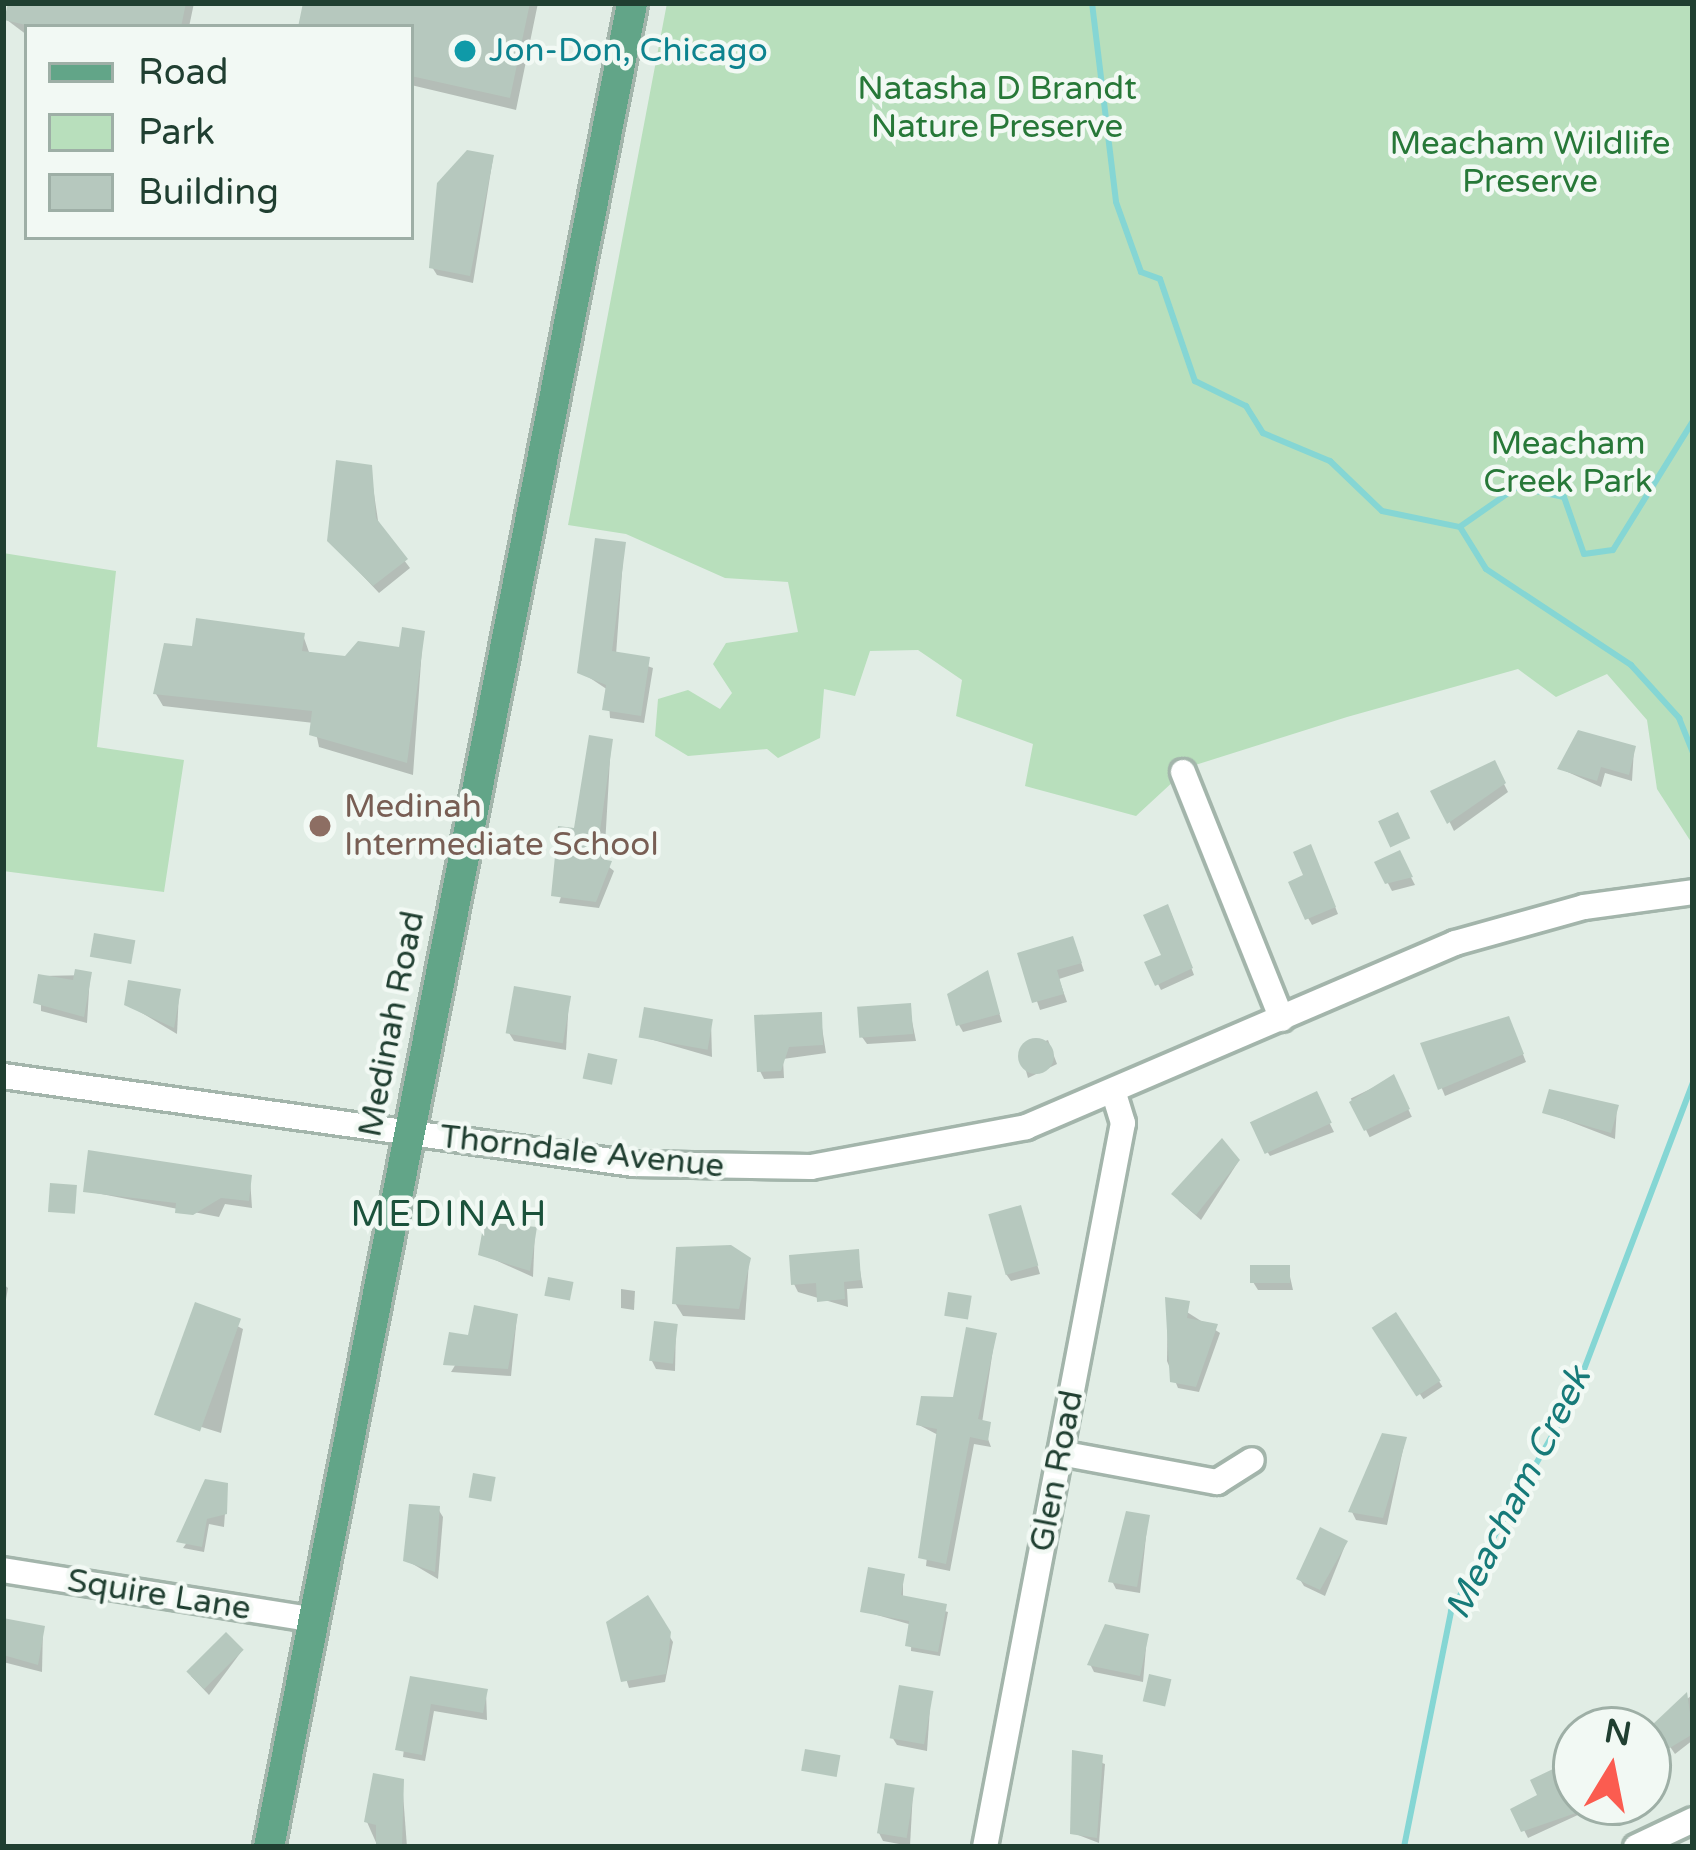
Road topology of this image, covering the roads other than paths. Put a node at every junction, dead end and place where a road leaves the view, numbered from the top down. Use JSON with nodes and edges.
{"nodes":[{"id":1,"x":632,"y":3,"type":"edge"},
{"id":2,"x":1183,"y":772,"type":"dead end"},
{"id":3,"x":1693,"y":892,"type":"edge"},
{"id":4,"x":1282,"y":1019,"type":"junction"},
{"id":5,"x":3,"y":1076,"type":"edge"},
{"id":6,"x":1115,"y":1096,"type":"junction"},
{"id":7,"x":407,"y":1133,"type":"junction"},
{"id":8,"x":1060,"y":1453,"type":"junction"},
{"id":9,"x":1252,"y":1460,"type":"dead end"},
{"id":10,"x":3,"y":1570,"type":"edge"},
{"id":11,"x":314,"y":1620,"type":"junction"},
{"id":12,"x":1693,"y":1820,"type":"edge"},
{"id":13,"x":269,"y":1847,"type":"edge"},
{"id":14,"x":985,"y":1847,"type":"edge"},
{"id":15,"x":1636,"y":1847,"type":"edge"}],
"edges":[{"from":1,"to":7,"type":"main road","name":"Medinah Road"},
{"from":2,"to":4,"type":"street"},
{"from":3,"to":4,"type":"street","name":"Thorndale Avenue"},
{"from":4,"to":6,"type":"street","name":"Thorndale Avenue"},
{"from":5,"to":7,"type":"street","name":"Thorndale Avenue"},
{"from":6,"to":7,"type":"street","name":"Thorndale Avenue"},
{"from":6,"to":8,"type":"street","name":"Glen Road"},
{"from":7,"to":11,"type":"main road","name":"Medinah Road"},
{"from":8,"to":9,"type":"street"},
{"from":8,"to":14,"type":"street","name":"Glen Road"},
{"from":10,"to":11,"type":"street","name":"Squire Lane"},
{"from":11,"to":13,"type":"main road","name":"Medinah Road"},
{"from":12,"to":15,"type":"street"}]}
